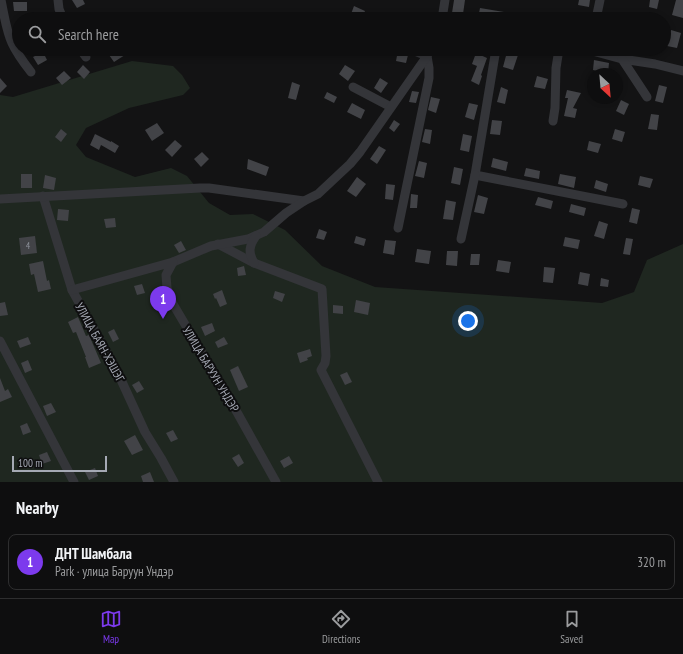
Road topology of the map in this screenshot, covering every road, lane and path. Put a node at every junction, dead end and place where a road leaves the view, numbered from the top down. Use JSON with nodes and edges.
{"nodes":[{"id":1,"x":1,"y":0,"type":"edge"},
{"id":2,"x":58,"y":0,"type":"edge"},
{"id":3,"x":445,"y":0,"type":"edge"},
{"id":4,"x":600,"y":0,"type":"edge"},
{"id":5,"x":1,"y":10,"type":"edge"},
{"id":6,"x":60,"y":12,"type":"edge"},
{"id":7,"x":443,"y":12,"type":"edge"},
{"id":8,"x":597,"y":12,"type":"edge"},
{"id":9,"x":12,"y":43,"type":"edge"},
{"id":10,"x":20,"y":56,"type":"edge"},
{"id":11,"x":426,"y":56,"type":"edge"},
{"id":12,"x":428,"y":56,"type":"edge"},
{"id":13,"x":495,"y":56,"type":"edge"},
{"id":14,"x":558,"y":56,"type":"edge"},
{"id":15,"x":612,"y":56,"type":"edge"},
{"id":16,"x":622,"y":59,"type":"junction"},
{"id":17,"x":683,"y":70,"type":"edge"},
{"id":18,"x":31,"y":72,"type":"dead end"},
{"id":19,"x":353,"y":87,"type":"dead end"},
{"id":20,"x":647,"y":97,"type":"dead end"},
{"id":21,"x":391,"y":107,"type":"junction"},
{"id":22,"x":553,"y":121,"type":"dead end"},
{"id":23,"x":474,"y":175,"type":"junction"},
{"id":24,"x":43,"y":196,"type":"junction"},
{"id":25,"x":0,"y":199,"type":"edge"},
{"id":26,"x":304,"y":201,"type":"junction"},
{"id":27,"x":623,"y":204,"type":"dead end"},
{"id":28,"x":398,"y":228,"type":"dead end"},
{"id":29,"x":256,"y":236,"type":"junction"},
{"id":30,"x":461,"y":239,"type":"dead end"},
{"id":31,"x":218,"y":244,"type":"junction"},
{"id":32,"x":173,"y":262,"type":"junction"},
{"id":33,"x":254,"y":263,"type":"junction"},
{"id":34,"x":72,"y":290,"type":"junction"},
{"id":35,"x":0,"y":341,"type":"edge"},
{"id":36,"x":74,"y":482,"type":"edge"},
{"id":37,"x":174,"y":482,"type":"edge"},
{"id":38,"x":276,"y":482,"type":"edge"},
{"id":39,"x":378,"y":482,"type":"edge"}],
"edges":[{"from":1,"to":5,"type":"street"},
{"from":2,"to":6,"type":"street"},
{"from":3,"to":7,"type":"street"},
{"from":4,"to":8,"type":"street"},
{"from":5,"to":9,"type":"street"},
{"from":10,"to":18,"type":"street"},
{"from":11,"to":21,"type":"street"},
{"from":12,"to":28,"type":"street"},
{"from":13,"to":23,"type":"street"},
{"from":14,"to":22,"type":"street"},
{"from":15,"to":16,"type":"street"},
{"from":16,"to":17,"type":"street"},
{"from":16,"to":20,"type":"street"},
{"from":19,"to":21,"type":"street"},
{"from":21,"to":26,"type":"street"},
{"from":23,"to":27,"type":"street"},
{"from":23,"to":30,"type":"street"},
{"from":24,"to":25,"type":"street"},
{"from":24,"to":26,"type":"street"},
{"from":24,"to":34,"type":"street","name":"УЛИЦА БАЯН-ХЭШЭГ"},
{"from":26,"to":29,"type":"street"},
{"from":29,"to":31,"type":"street"},
{"from":29,"to":33,"type":"street"},
{"from":31,"to":32,"type":"street"},
{"from":31,"to":33,"type":"street"},
{"from":32,"to":34,"type":"street"},
{"from":32,"to":38,"type":"street","name":"УЛИЦА БАРУУН УНДЭР"},
{"from":33,"to":39,"type":"street"},
{"from":34,"to":37,"type":"street","name":"УЛИЦА БАЯН-ХЭШЭГ"},
{"from":35,"to":36,"type":"street"}]}
